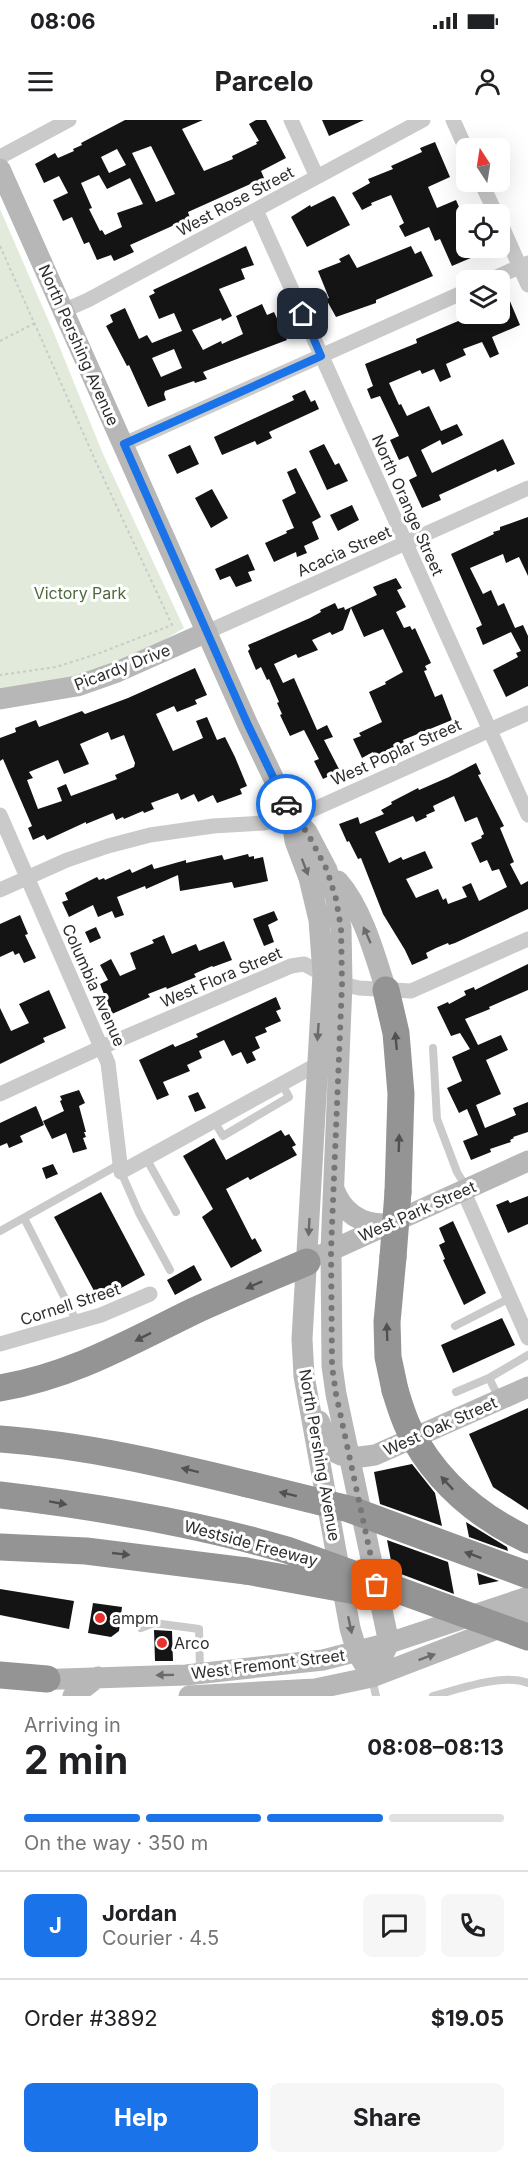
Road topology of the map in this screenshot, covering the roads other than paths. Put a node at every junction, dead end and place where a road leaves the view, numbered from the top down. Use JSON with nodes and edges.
{"nodes":[{"id":1,"x":69,"y":120,"type":"edge"},
{"id":2,"x":291,"y":120,"type":"edge"},
{"id":3,"x":423,"y":120,"type":"edge"},
{"id":4,"x":453,"y":120,"type":"edge"},
{"id":5,"x":461,"y":138,"type":"edge"},
{"id":6,"x":0,"y":157,"type":"edge"},
{"id":7,"x":0,"y":169,"type":"edge"},
{"id":8,"x":317,"y":177,"type":"junction"},
{"id":9,"x":256,"y":210,"type":"junction"},
{"id":10,"x":510,"y":240,"type":"edge"},
{"id":11,"x":524,"y":265,"type":"edge"},
{"id":12,"x":510,"y":271,"type":"edge"},
{"id":13,"x":528,"y":285,"type":"edge"},
{"id":14,"x":456,"y":295,"type":"edge"},
{"id":15,"x":63,"y":311,"type":"junction"},
{"id":16,"x":321,"y":356,"type":"junction"},
{"id":17,"x":124,"y":444,"type":"junction"},
{"id":18,"x":528,"y":488,"type":"edge"},
{"id":19,"x":405,"y":544,"type":"junction"},
{"id":20,"x":207,"y":632,"type":"junction"},
{"id":21,"x":0,"y":699,"type":"edge"},
{"id":22,"x":528,"y":713,"type":"edge"},
{"id":23,"x":490,"y":730,"type":"junction"},
{"id":24,"x":0,"y":815,"type":"edge"},
{"id":25,"x":291,"y":815,"type":"junction"},
{"id":26,"x":528,"y":815,"type":"edge"},
{"id":27,"x":327,"y":870,"type":"junction"},
{"id":28,"x":27,"y":877,"type":"junction"},
{"id":29,"x":0,"y":890,"type":"edge"},
{"id":30,"x":528,"y":939,"type":"edge"},
{"id":31,"x":322,"y":974,"type":"junction"},
{"id":32,"x":342,"y":984,"type":"junction"},
{"id":33,"x":386,"y":990,"type":"junction"},
{"id":34,"x":102,"y":1047,"type":"junction"},
{"id":35,"x":433,"y":1048,"type":"dead end"},
{"id":36,"x":316,"y":1065,"type":"junction"},
{"id":37,"x":0,"y":1094,"type":"edge"},
{"id":38,"x":146,"y":1158,"type":"junction"},
{"id":39,"x":335,"y":1161,"type":"junction"},
{"id":40,"x":528,"y":1161,"type":"edge"},
{"id":41,"x":120,"y":1168,"type":"junction"},
{"id":42,"x":334,"y":1189,"type":"junction"},
{"id":43,"x":465,"y":1190,"type":"junction"},
{"id":44,"x":176,"y":1212,"type":"dead end"},
{"id":45,"x":24,"y":1218,"type":"junction"},
{"id":46,"x":387,"y":1224,"type":"junction"},
{"id":47,"x":0,"y":1230,"type":"edge"},
{"id":48,"x":319,"y":1256,"type":"junction"},
{"id":49,"x":170,"y":1270,"type":"dead end"},
{"id":50,"x":150,"y":1294,"type":"dead end"},
{"id":51,"x":510,"y":1298,"type":"junction"},
{"id":52,"x":77,"y":1322,"type":"junction"},
{"id":53,"x":455,"y":1326,"type":"dead end"},
{"id":54,"x":528,"y":1338,"type":"edge"},
{"id":55,"x":0,"y":1344,"type":"edge"},
{"id":56,"x":528,"y":1355,"type":"edge"},
{"id":57,"x":489,"y":1378,"type":"junction"},
{"id":58,"x":528,"y":1387,"type":"edge"},
{"id":59,"x":0,"y":1388,"type":"edge"},
{"id":60,"x":456,"y":1392,"type":"dead end"},
{"id":61,"x":499,"y":1400,"type":"junction"},
{"id":62,"x":308,"y":1403,"type":"junction"},
{"id":63,"x":0,"y":1439,"type":"edge"},
{"id":64,"x":351,"y":1458,"type":"junction"},
{"id":65,"x":0,"y":1495,"type":"edge"},
{"id":66,"x":528,"y":1540,"type":"edge"},
{"id":67,"x":0,"y":1548,"type":"edge"},
{"id":68,"x":528,"y":1575,"type":"edge"},
{"id":69,"x":528,"y":1597,"type":"edge"},
{"id":70,"x":450,"y":1609,"type":"junction"},
{"id":71,"x":528,"y":1617,"type":"edge"},
{"id":72,"x":141,"y":1628,"type":"dead end"},
{"id":73,"x":528,"y":1636,"type":"edge"},
{"id":74,"x":389,"y":1643,"type":"junction"},
{"id":75,"x":357,"y":1652,"type":"junction"},
{"id":76,"x":200,"y":1673,"type":"junction"},
{"id":77,"x":0,"y":1675,"type":"edge"},
{"id":78,"x":98,"y":1677,"type":"junction"},
{"id":79,"x":47,"y":1679,"type":"junction"},
{"id":80,"x":0,"y":1682,"type":"edge"},
{"id":81,"x":528,"y":1683,"type":"edge"},
{"id":82,"x":374,"y":1686,"type":"edge"},
{"id":83,"x":73,"y":1696,"type":"edge"},
{"id":84,"x":189,"y":1696,"type":"edge"},
{"id":85,"x":434,"y":1696,"type":"edge"}],
"edges":[{"from":1,"to":6,"type":"street"},
{"from":2,"to":8,"type":"street"},
{"from":3,"to":8,"type":"street","name":"West Rose Street"},
{"from":4,"to":5,"type":"street"},
{"from":7,"to":15,"type":"main road","name":"North Pershing Avenue"},
{"from":8,"to":9,"type":"street","name":"West Rose Street"},
{"from":9,"to":15,"type":"street","name":"West Rose Street"},
{"from":9,"to":16,"type":"street","name":"North Orange Street"},
{"from":10,"to":11,"type":"street"},
{"from":11,"to":12,"type":"street"},
{"from":11,"to":13,"type":"street"},
{"from":14,"to":16,"type":"street"},
{"from":15,"to":17,"type":"main road","name":"North Pershing Avenue"},
{"from":16,"to":17,"type":"street"},
{"from":16,"to":19,"type":"street","name":"North Orange Street"},
{"from":17,"to":20,"type":"main road","name":"North Pershing Avenue"},
{"from":18,"to":19,"type":"street","name":"Acacia Street"},
{"from":19,"to":20,"type":"street","name":"Acacia Street"},
{"from":19,"to":23,"type":"street","name":"North Orange Street"},
{"from":20,"to":21,"type":"main road","name":"Picardy Drive"},
{"from":20,"to":25,"type":"main road","name":"North Pershing Avenue"},
{"from":22,"to":23,"type":"street","name":"West Poplar Street"},
{"from":23,"to":25,"type":"street","name":"West Poplar Street"},
{"from":23,"to":26,"type":"street","name":"North Orange Street"},
{"from":24,"to":28,"type":"street","name":"Columbia Avenue"},
{"from":25,"to":27,"type":"main road","name":"North Pershing Avenue"},
{"from":25,"to":28,"type":"street","name":"West Poplar Street"},
{"from":25,"to":31,"type":"main road","name":"North Pershing Avenue","one_way":true},
{"from":27,"to":32,"type":"main road","name":"North Pershing Avenue"},
{"from":33,"to":27,"type":"main road","one_way":true},
{"from":28,"to":29,"type":"street","name":"West Poplar Street"},
{"from":28,"to":34,"type":"street","name":"Columbia Avenue"},
{"from":30,"to":33,"type":"street","name":"West Flora Street"},
{"from":31,"to":32,"type":"street","name":"West Flora Street"},
{"from":31,"to":34,"type":"street","name":"West Flora Street"},
{"from":31,"to":36,"type":"main road","name":"North Pershing Avenue","one_way":true},
{"from":32,"to":33,"type":"street","name":"West Flora Street"},
{"from":32,"to":39,"type":"main road","name":"North Pershing Avenue"},
{"from":66,"to":33,"type":"highway","one_way":true,"bridge":true},
{"from":34,"to":37,"type":"street","name":"West Flora Street"},
{"from":34,"to":41,"type":"street","name":"Columbia Avenue"},
{"from":35,"to":43,"type":"lane"},
{"from":36,"to":38,"type":"street"},
{"from":36,"to":39,"type":"main road"},
{"from":36,"to":48,"type":"main road","name":"North Pershing Avenue","one_way":true},
{"from":38,"to":41,"type":"street"},
{"from":38,"to":44,"type":"lane"},
{"from":39,"to":42,"type":"main road","name":"North Pershing Avenue"},
{"from":40,"to":43,"type":"main road","name":"West Park Street"},
{"from":41,"to":45,"type":"lane"},
{"from":41,"to":49,"type":"lane"},
{"from":42,"to":46,"type":"main road"},
{"from":42,"to":48,"type":"main road","name":"North Pershing Avenue"},
{"from":43,"to":46,"type":"main road","name":"West Park Street"},
{"from":43,"to":51,"type":"street"},
{"from":45,"to":47,"type":"lane"},
{"from":45,"to":52,"type":"lane"},
{"from":46,"to":48,"type":"main road","name":"West Park Street"},
{"from":48,"to":59,"type":"highway","one_way":true},
{"from":48,"to":62,"type":"main road","name":"North Pershing Avenue"},
{"from":48,"to":64,"type":"main road","name":"North Pershing Avenue"},
{"from":50,"to":52,"type":"street","name":"Cornell Street"},
{"from":51,"to":53,"type":"lane"},
{"from":51,"to":54,"type":"street"},
{"from":52,"to":55,"type":"street","name":"Cornell Street"},
{"from":56,"to":57,"type":"lane"},
{"from":57,"to":60,"type":"lane"},
{"from":57,"to":61,"type":"lane"},
{"from":58,"to":61,"type":"main road","name":"West Oak Street"},
{"from":61,"to":64,"type":"main road","name":"West Oak Street"},
{"from":62,"to":64,"type":"main road"},
{"from":62,"to":75,"type":"main road","name":"North Pershing Avenue","one_way":true},
{"from":68,"to":63,"type":"highway","one_way":true,"bridge":true},
{"from":64,"to":74,"type":"main road","name":"North Pershing Avenue"},
{"from":65,"to":70,"type":"highway","name":"Westside Freeway","one_way":true,"bridge":true},
{"from":67,"to":70,"type":"highway","one_way":true,"bridge":true},
{"from":69,"to":74,"type":"main road","name":"West Fremont Street"},
{"from":70,"to":73,"type":"highway","name":"Westside Freeway","bridge":true},
{"from":82,"to":71,"type":"main road","name":"West Fremont Street","one_way":true},
{"from":72,"to":76,"type":"lane"},
{"from":74,"to":75,"type":"main road","name":"West Fremont Street"},
{"from":74,"to":82,"type":"main road"},
{"from":75,"to":76,"type":"main road","name":"West Fremont Street"},
{"from":75,"to":82,"type":"main road","name":"North Pershing Avenue"},
{"from":76,"to":78,"type":"main road","name":"West Fremont Street","one_way":true},
{"from":77,"to":79,"type":"highway"},
{"from":78,"to":79,"type":"main road","name":"West Fremont Street"},
{"from":78,"to":83,"type":"main road"},
{"from":79,"to":80,"type":"main road","name":"West Fremont Street"},
{"from":81,"to":85,"type":"lane"},
{"from":82,"to":84,"type":"main road","name":"West Fremont Street"}]}
